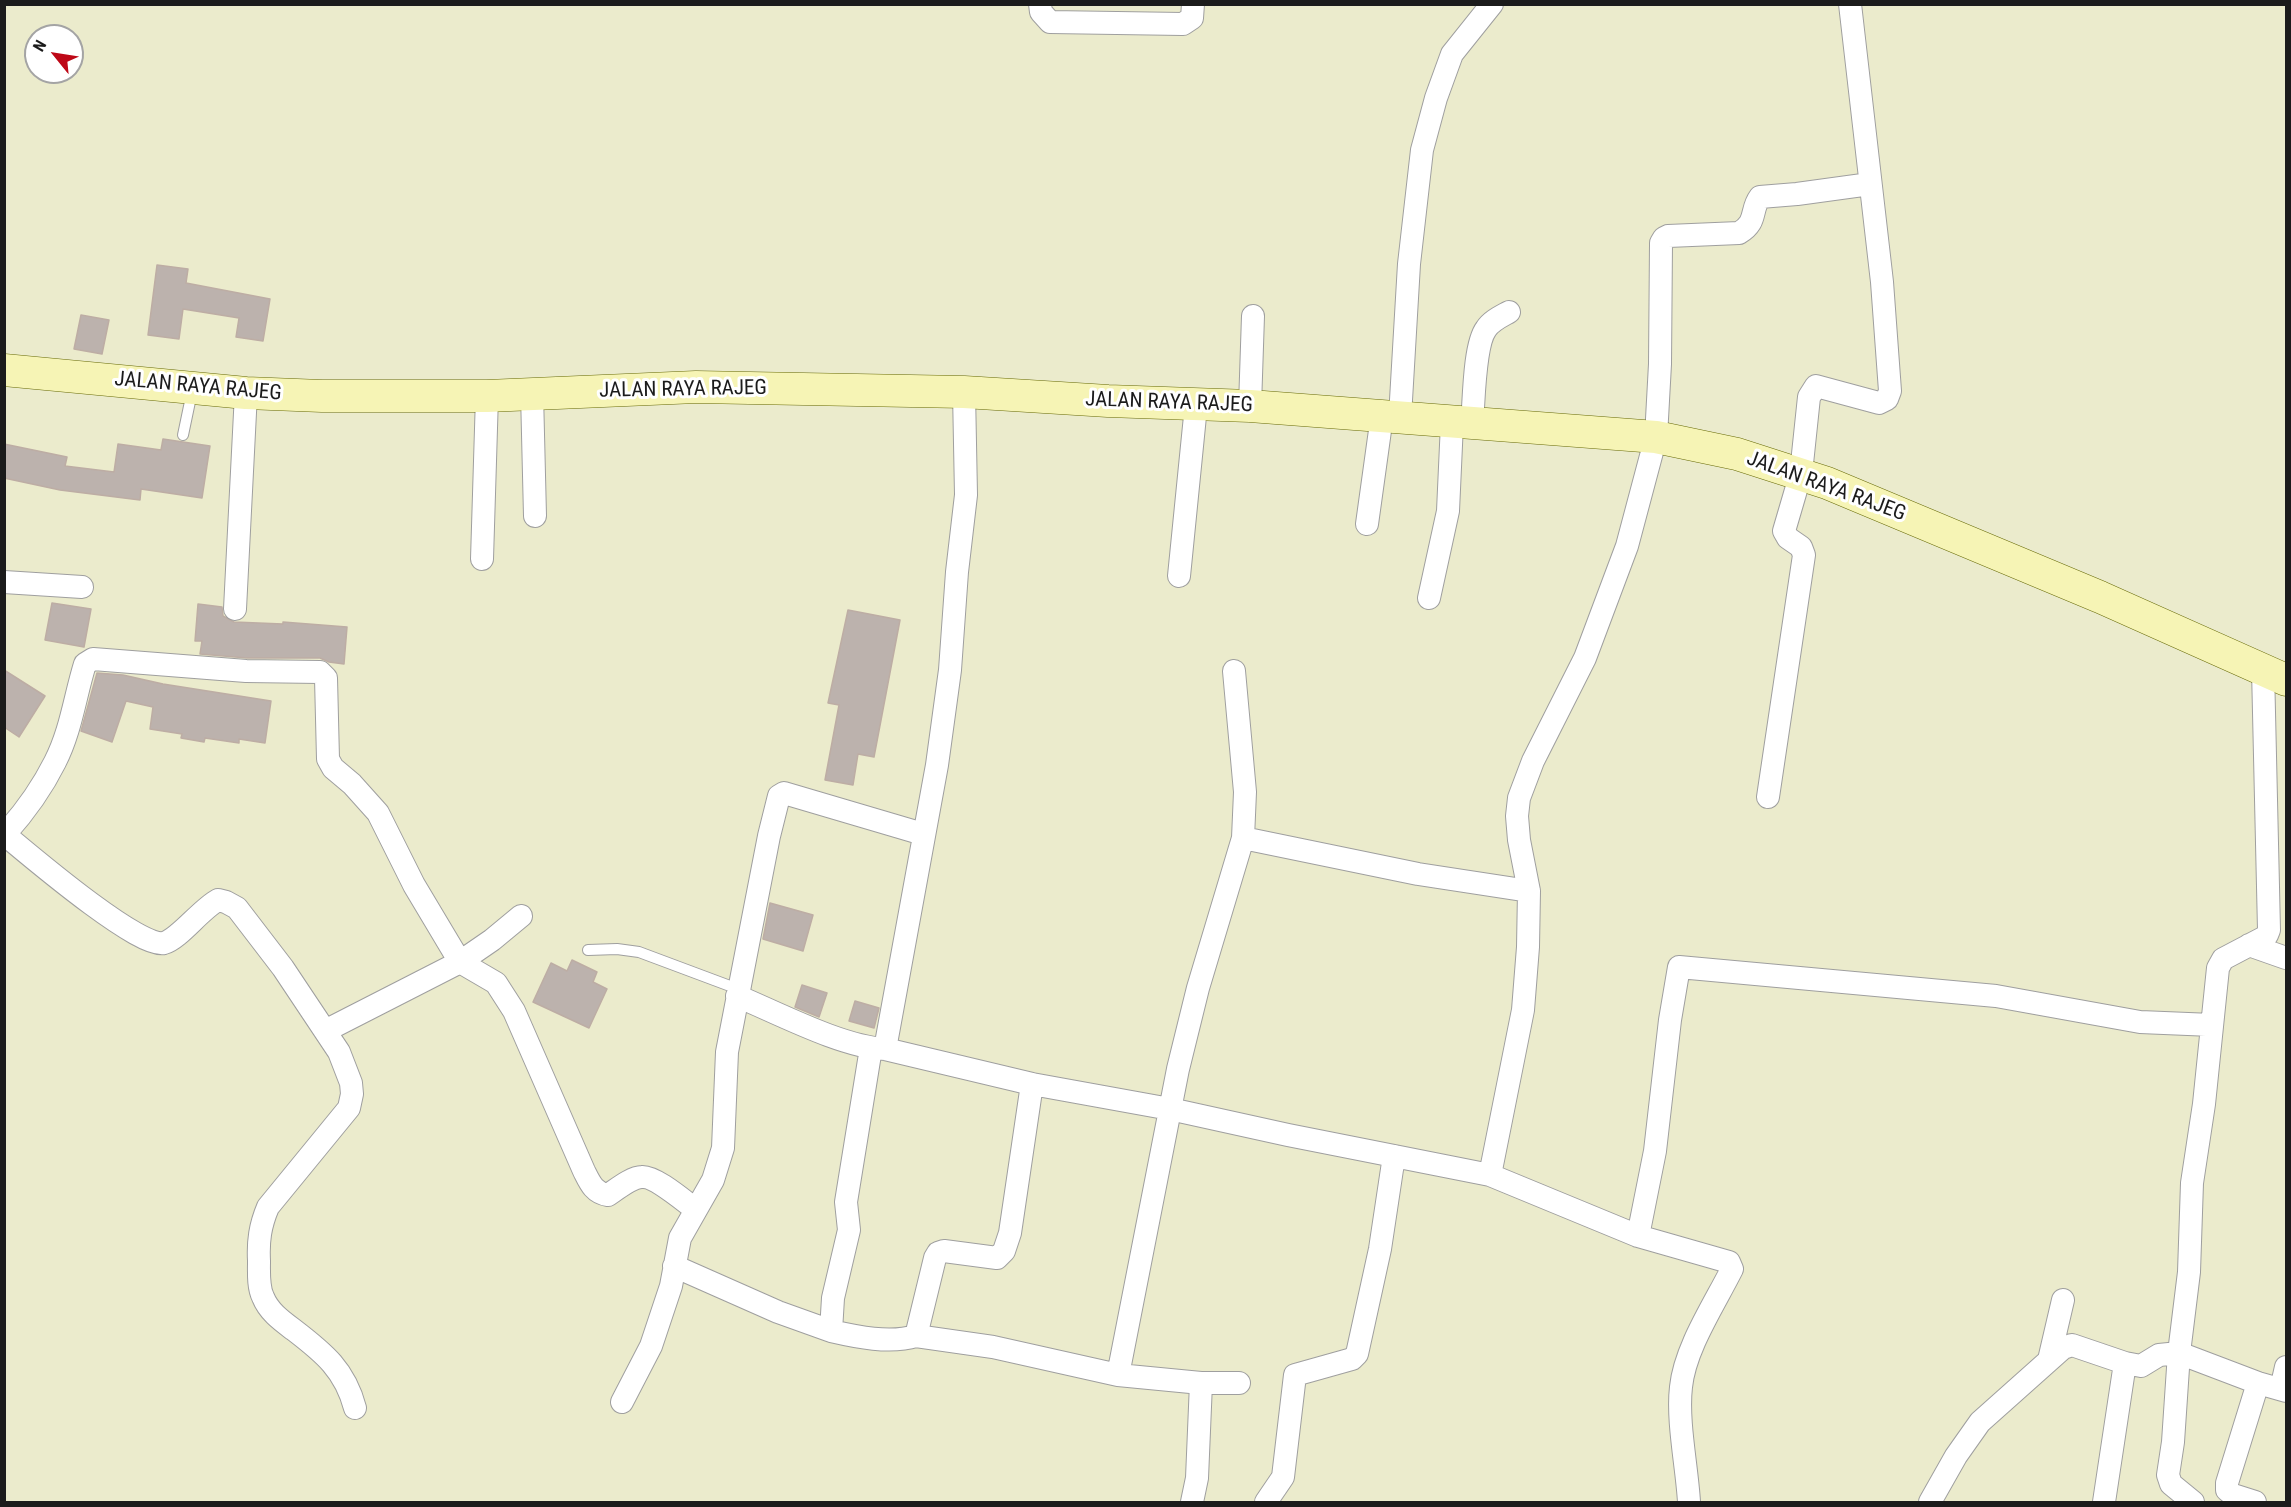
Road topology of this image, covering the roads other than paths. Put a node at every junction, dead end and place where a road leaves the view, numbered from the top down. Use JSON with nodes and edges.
{"nodes":[{"id":1,"x":1040,"y":4,"type":"edge"},
{"id":2,"x":1193,"y":4,"type":"edge"},
{"id":3,"x":1492,"y":4,"type":"edge"},
{"id":4,"x":1850,"y":4,"type":"edge"},
{"id":5,"x":1118,"y":13,"type":"edge"},
{"id":6,"x":1870,"y":184,"type":"junction"},
{"id":7,"x":1509,"y":312,"type":"dead end"},
{"id":8,"x":1254,"y":316,"type":"dead end"},
{"id":9,"x":4,"y":370,"type":"edge"},
{"id":10,"x":193,"y":388,"type":"junction"},
{"id":11,"x":964,"y":392,"type":"junction"},
{"id":12,"x":246,"y":393,"type":"junction"},
{"id":13,"x":532,"y":393,"type":"junction"},
{"id":14,"x":487,"y":396,"type":"junction"},
{"id":15,"x":1196,"y":406,"type":"junction"},
{"id":16,"x":1250,"y":406,"type":"junction"},
{"id":17,"x":1391,"y":417,"type":"junction"},
{"id":18,"x":1462,"y":423,"type":"junction"},
{"id":19,"x":183,"y":435,"type":"dead end"},
{"id":20,"x":1656,"y":438,"type":"junction"},
{"id":21,"x":1801,"y":473,"type":"junction"},
{"id":22,"x":535,"y":516,"type":"dead end"},
{"id":23,"x":1367,"y":524,"type":"dead end"},
{"id":24,"x":483,"y":559,"type":"dead end"},
{"id":25,"x":1179,"y":576,"type":"dead end"},
{"id":26,"x":4,"y":582,"type":"edge"},
{"id":27,"x":82,"y":587,"type":"dead end"},
{"id":28,"x":1429,"y":597,"type":"dead end"},
{"id":29,"x":235,"y":609,"type":"dead end"},
{"id":30,"x":1234,"y":671,"type":"dead end"},
{"id":31,"x":2275,"y":674,"type":"edge"},
{"id":32,"x":1768,"y":796,"type":"dead end"},
{"id":33,"x":5,"y":834,"type":"edge"},
{"id":34,"x":923,"y":834,"type":"junction"},
{"id":35,"x":1243,"y":838,"type":"junction"},
{"id":36,"x":1529,"y":891,"type":"junction"},
{"id":37,"x":521,"y":916,"type":"dead end"},
{"id":38,"x":2249,"y":945,"type":"junction"},
{"id":39,"x":588,"y":950,"type":"dead end"},
{"id":40,"x":2286,"y":958,"type":"edge"},
{"id":41,"x":460,"y":962,"type":"junction"},
{"id":42,"x":738,"y":993,"type":"junction"},
{"id":43,"x":2212,"y":1025,"type":"junction"},
{"id":44,"x":325,"y":1031,"type":"junction"},
{"id":45,"x":878,"y":1048,"type":"junction"},
{"id":46,"x":1032,"y":1084,"type":"junction"},
{"id":47,"x":1170,"y":1109,"type":"junction"},
{"id":48,"x":1394,"y":1156,"type":"junction"},
{"id":49,"x":1491,"y":1175,"type":"junction"},
{"id":50,"x":695,"y":1209,"type":"junction"},
{"id":51,"x":1638,"y":1236,"type":"junction"},
{"id":52,"x":674,"y":1266,"type":"junction"},
{"id":53,"x":2063,"y":1300,"type":"dead end"},
{"id":54,"x":831,"y":1331,"type":"junction"},
{"id":55,"x":916,"y":1336,"type":"junction"},
{"id":56,"x":2179,"y":1353,"type":"junction"},
{"id":57,"x":2049,"y":1360,"type":"junction"},
{"id":58,"x":2125,"y":1363,"type":"junction"},
{"id":59,"x":2286,"y":1367,"type":"edge"},
{"id":60,"x":1118,"y":1375,"type":"junction"},
{"id":61,"x":1201,"y":1383,"type":"junction"},
{"id":62,"x":1239,"y":1383,"type":"dead end"},
{"id":63,"x":2258,"y":1383,"type":"junction"},
{"id":64,"x":2284,"y":1390,"type":"edge"},
{"id":65,"x":622,"y":1402,"type":"dead end"},
{"id":66,"x":355,"y":1408,"type":"dead end"},
{"id":67,"x":1192,"y":1503,"type":"edge"},
{"id":68,"x":1266,"y":1503,"type":"edge"},
{"id":69,"x":1689,"y":1503,"type":"edge"},
{"id":70,"x":1930,"y":1503,"type":"edge"},
{"id":71,"x":2104,"y":1503,"type":"edge"},
{"id":72,"x":2193,"y":1503,"type":"edge"},
{"id":73,"x":2255,"y":1503,"type":"edge"}],
"edges":[{"from":1,"to":5,"type":"street"},
{"from":2,"to":5,"type":"street"},
{"from":3,"to":17,"type":"street"},
{"from":4,"to":6,"type":"street"},
{"from":6,"to":20,"type":"street"},
{"from":6,"to":21,"type":"street"},
{"from":7,"to":18,"type":"street"},
{"from":8,"to":16,"type":"street"},
{"from":9,"to":10,"type":"main road","name":"JALAN RAYA RAJEG"},
{"from":10,"to":12,"type":"main road","name":"JALAN RAYA RAJEG"},
{"from":10,"to":19,"type":"lane"},
{"from":11,"to":13,"type":"main road","name":"JALAN RAYA RAJEG"},
{"from":11,"to":15,"type":"main road","name":"JALAN RAYA RAJEG"},
{"from":11,"to":34,"type":"street"},
{"from":12,"to":14,"type":"main road","name":"JALAN RAYA RAJEG"},
{"from":12,"to":29,"type":"street"},
{"from":13,"to":14,"type":"main road","name":"JALAN RAYA RAJEG"},
{"from":13,"to":22,"type":"street"},
{"from":14,"to":24,"type":"street"},
{"from":15,"to":16,"type":"main road","name":"JALAN RAYA RAJEG"},
{"from":15,"to":25,"type":"street"},
{"from":16,"to":17,"type":"main road","name":"JALAN RAYA RAJEG"},
{"from":17,"to":18,"type":"main road","name":"JALAN RAYA RAJEG"},
{"from":17,"to":23,"type":"street"},
{"from":18,"to":20,"type":"main road","name":"JALAN RAYA RAJEG"},
{"from":18,"to":28,"type":"street"},
{"from":20,"to":21,"type":"main road","name":"JALAN RAYA RAJEG"},
{"from":20,"to":36,"type":"street"},
{"from":21,"to":31,"type":"main road","name":"JALAN RAYA RAJEG"},
{"from":21,"to":32,"type":"street"},
{"from":26,"to":27,"type":"street"},
{"from":30,"to":35,"type":"street"},
{"from":31,"to":38,"type":"street"},
{"from":33,"to":41,"type":"street"},
{"from":33,"to":44,"type":"street"},
{"from":34,"to":42,"type":"street"},
{"from":34,"to":45,"type":"street"},
{"from":35,"to":36,"type":"street"},
{"from":35,"to":47,"type":"street"},
{"from":36,"to":49,"type":"street"},
{"from":37,"to":41,"type":"street"},
{"from":38,"to":40,"type":"street"},
{"from":38,"to":43,"type":"street"},
{"from":39,"to":42,"type":"lane"},
{"from":41,"to":44,"type":"street"},
{"from":41,"to":50,"type":"street"},
{"from":42,"to":45,"type":"street"},
{"from":42,"to":50,"type":"street"},
{"from":43,"to":51,"type":"street"},
{"from":43,"to":56,"type":"street"},
{"from":44,"to":66,"type":"street"},
{"from":45,"to":46,"type":"street"},
{"from":45,"to":54,"type":"street"},
{"from":46,"to":47,"type":"street"},
{"from":46,"to":55,"type":"street"},
{"from":47,"to":48,"type":"street"},
{"from":47,"to":60,"type":"street"},
{"from":48,"to":49,"type":"street"},
{"from":48,"to":68,"type":"street"},
{"from":49,"to":51,"type":"street"},
{"from":50,"to":52,"type":"street"},
{"from":51,"to":69,"type":"street"},
{"from":52,"to":54,"type":"street"},
{"from":52,"to":65,"type":"street"},
{"from":53,"to":57,"type":"street"},
{"from":54,"to":55,"type":"street"},
{"from":55,"to":60,"type":"street"},
{"from":56,"to":58,"type":"street"},
{"from":56,"to":63,"type":"street"},
{"from":56,"to":72,"type":"street"},
{"from":57,"to":58,"type":"street"},
{"from":57,"to":70,"type":"street"},
{"from":58,"to":71,"type":"street"},
{"from":59,"to":64,"type":"street"},
{"from":60,"to":61,"type":"street"},
{"from":61,"to":62,"type":"street"},
{"from":61,"to":67,"type":"street"},
{"from":63,"to":64,"type":"street"},
{"from":63,"to":73,"type":"street"}]}
